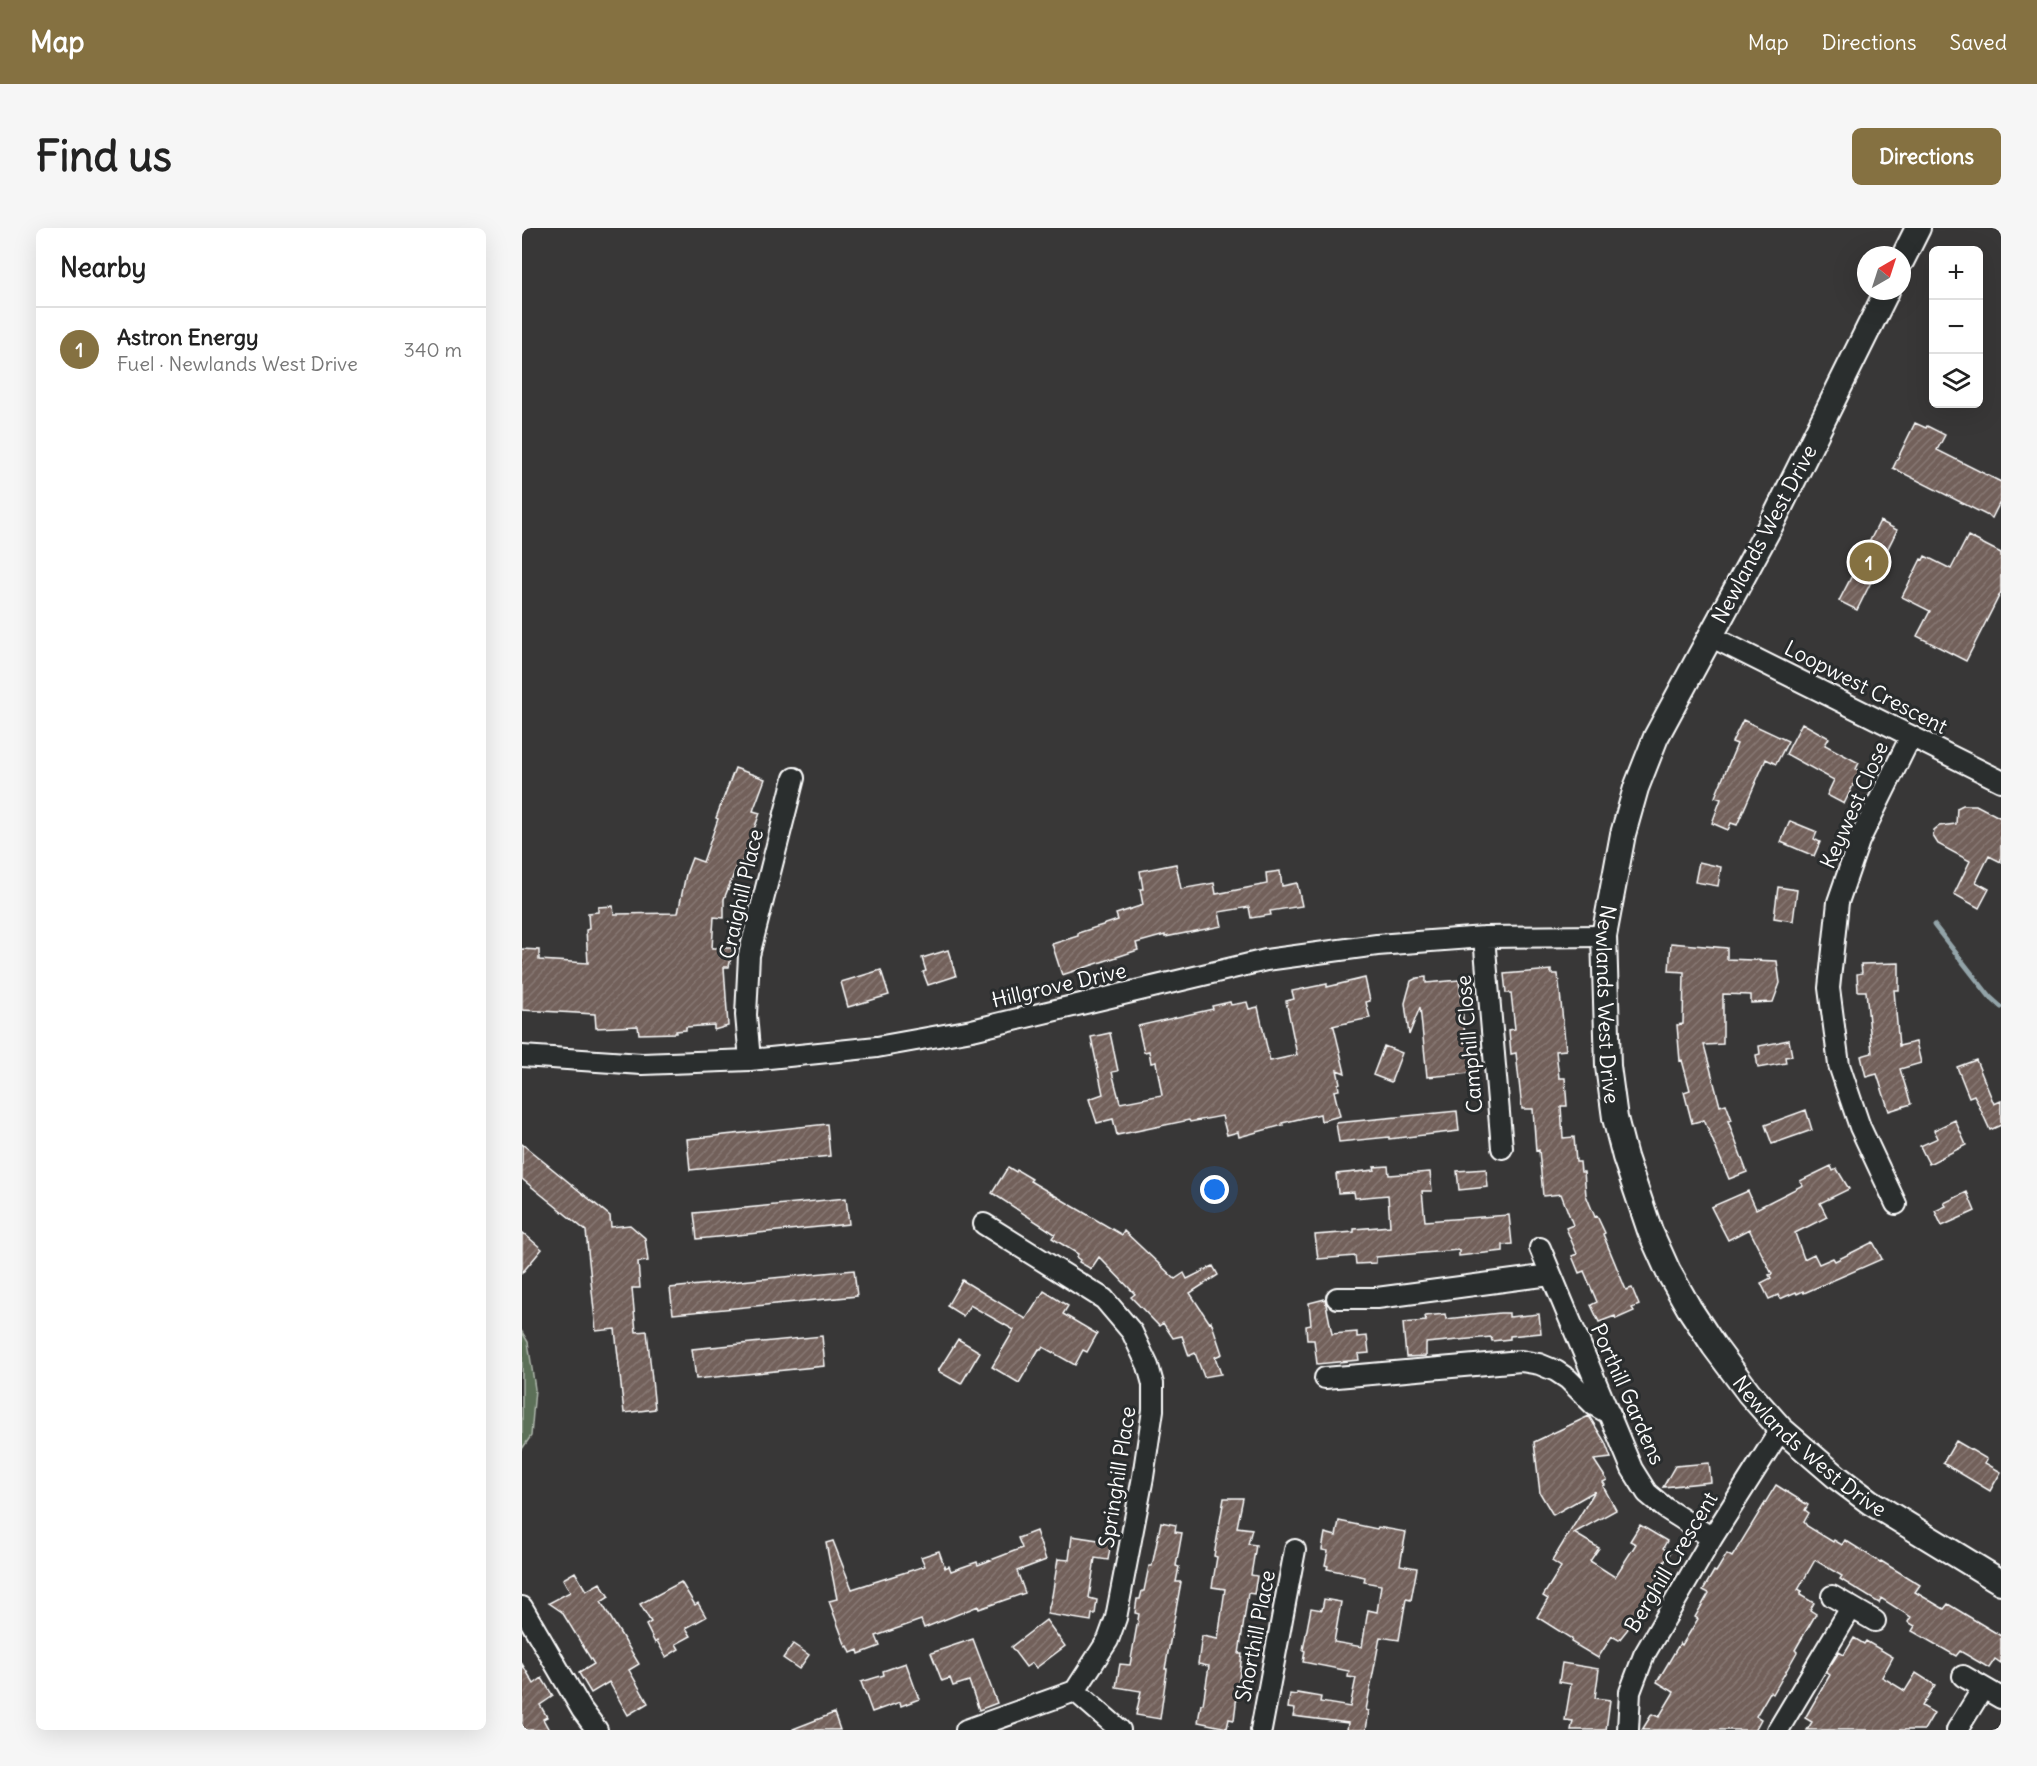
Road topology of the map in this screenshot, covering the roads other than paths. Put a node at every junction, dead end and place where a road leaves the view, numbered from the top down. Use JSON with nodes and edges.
{"nodes":[{"id":1,"x":1918,"y":228,"type":"edge"},
{"id":2,"x":1909,"y":246,"type":"edge"},
{"id":3,"x":1883,"y":300,"type":"edge"},
{"id":4,"x":1710,"y":636,"type":"junction"},
{"id":5,"x":1911,"y":736,"type":"junction"},
{"id":6,"x":794,"y":777,"type":"dead end"},
{"id":7,"x":2001,"y":781,"type":"edge"},
{"id":8,"x":1604,"y":936,"type":"junction"},
{"id":9,"x":1484,"y":937,"type":"junction"},
{"id":10,"x":522,"y":1056,"type":"edge"},
{"id":11,"x":750,"y":1060,"type":"junction"},
{"id":12,"x":1503,"y":1148,"type":"dead end"},
{"id":13,"x":1896,"y":1204,"type":"dead end"},
{"id":14,"x":984,"y":1224,"type":"dead end"},
{"id":15,"x":1540,"y":1248,"type":"dead end"},
{"id":16,"x":1550,"y":1275,"type":"junction"},
{"id":17,"x":1337,"y":1298,"type":"dead end"},
{"id":18,"x":1325,"y":1378,"type":"dead end"},
{"id":19,"x":1611,"y":1414,"type":"junction"},
{"id":20,"x":1781,"y":1429,"type":"junction"},
{"id":21,"x":1712,"y":1538,"type":"junction"},
{"id":22,"x":1295,"y":1550,"type":"dead end"},
{"id":23,"x":2001,"y":1582,"type":"edge"},
{"id":24,"x":1832,"y":1596,"type":"dead end"},
{"id":25,"x":522,"y":1607,"type":"edge"},
{"id":26,"x":1851,"y":1608,"type":"junction"},
{"id":27,"x":1875,"y":1621,"type":"dead end"},
{"id":28,"x":1963,"y":1676,"type":"dead end"},
{"id":29,"x":1983,"y":1688,"type":"junction"},
{"id":30,"x":1075,"y":1691,"type":"junction"},
{"id":31,"x":2001,"y":1698,"type":"edge"},
{"id":32,"x":597,"y":1730,"type":"edge"},
{"id":33,"x":966,"y":1730,"type":"edge"},
{"id":34,"x":1120,"y":1730,"type":"edge"},
{"id":35,"x":1261,"y":1730,"type":"edge"},
{"id":36,"x":1628,"y":1730,"type":"edge"},
{"id":37,"x":1778,"y":1730,"type":"edge"},
{"id":38,"x":1957,"y":1730,"type":"edge"}],
"edges":[{"from":1,"to":2,"type":"street"},
{"from":3,"to":4,"type":"street","name":"Newlands West Drive"},
{"from":4,"to":5,"type":"street","name":"Loopwest Crescent"},
{"from":4,"to":8,"type":"street","name":"Newlands West Drive"},
{"from":5,"to":7,"type":"street","name":"Loopwest Crescent"},
{"from":5,"to":13,"type":"street","name":"Keywest Close"},
{"from":6,"to":11,"type":"street","name":"Craighill Place"},
{"from":8,"to":9,"type":"street","name":"Hillgrove Drive"},
{"from":8,"to":20,"type":"street","name":"Newlands West Drive"},
{"from":9,"to":11,"type":"street","name":"Hillgrove Drive"},
{"from":9,"to":12,"type":"street","name":"Camphill Close"},
{"from":10,"to":11,"type":"street","name":"Hillgrove Drive"},
{"from":14,"to":30,"type":"street","name":"Springhill Place"},
{"from":15,"to":16,"type":"street","name":"Porthill Gardens"},
{"from":16,"to":17,"type":"street"},
{"from":16,"to":19,"type":"street","name":"Porthill Gardens"},
{"from":18,"to":19,"type":"street"},
{"from":19,"to":21,"type":"street","name":"Porthill Gardens"},
{"from":20,"to":21,"type":"street","name":"Berghill Crescent"},
{"from":20,"to":23,"type":"street","name":"Newlands West Drive"},
{"from":21,"to":36,"type":"street","name":"Berghill Crescent"},
{"from":22,"to":35,"type":"street","name":"Shorthill Place"},
{"from":24,"to":26,"type":"street"},
{"from":25,"to":32,"type":"street"},
{"from":26,"to":27,"type":"street"},
{"from":26,"to":37,"type":"street"},
{"from":28,"to":29,"type":"street"},
{"from":29,"to":31,"type":"street"},
{"from":29,"to":38,"type":"street"},
{"from":30,"to":33,"type":"street"},
{"from":30,"to":34,"type":"street"}]}
